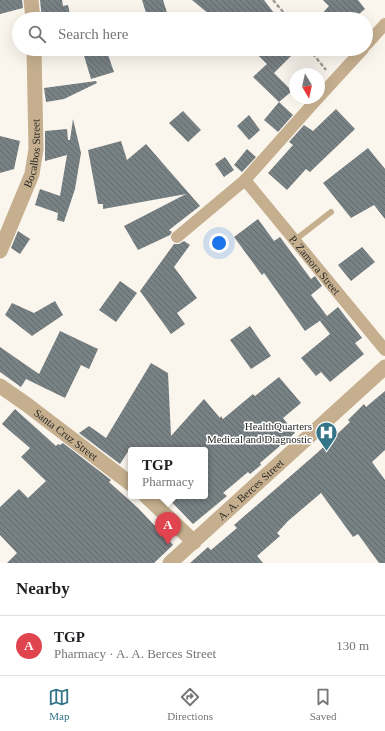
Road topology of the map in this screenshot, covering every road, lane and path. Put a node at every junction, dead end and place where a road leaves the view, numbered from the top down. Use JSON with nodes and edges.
{"nodes":[{"id":1,"x":31,"y":0,"type":"edge"},
{"id":2,"x":273,"y":0,"type":"edge"},
{"id":3,"x":32,"y":12,"type":"edge"},
{"id":4,"x":283,"y":12,"type":"edge"},
{"id":5,"x":385,"y":24,"type":"edge"},
{"id":6,"x":373,"y":37,"type":"edge"},
{"id":7,"x":34,"y":56,"type":"edge"},
{"id":8,"x":315,"y":56,"type":"edge"},
{"id":9,"x":356,"y":56,"type":"edge"},
{"id":10,"x":334,"y":80,"type":"junction"},
{"id":11,"x":325,"y":91,"type":"edge"},
{"id":12,"x":314,"y":104,"type":"edge"},
{"id":13,"x":245,"y":180,"type":"junction"},
{"id":14,"x":331,"y":212,"type":"dead end"},
{"id":15,"x":177,"y":237,"type":"dead end"},
{"id":16,"x":295,"y":240,"type":"junction"},
{"id":17,"x":0,"y":251,"type":"edge"},
{"id":18,"x":385,"y":350,"type":"edge"},
{"id":19,"x":385,"y":367,"type":"edge"},
{"id":20,"x":0,"y":386,"type":"edge"},
{"id":21,"x":128,"y":482,"type":"edge"},
{"id":22,"x":149,"y":499,"type":"edge"},
{"id":23,"x":194,"y":542,"type":"junction"},
{"id":24,"x":170,"y":563,"type":"edge"}],
"edges":[{"from":1,"to":3,"type":"street"},
{"from":2,"to":4,"type":"path"},
{"from":5,"to":6,"type":"street"},
{"from":7,"to":17,"type":"street","name":"Bocalbos Street"},
{"from":8,"to":10,"type":"path"},
{"from":9,"to":10,"type":"street"},
{"from":10,"to":11,"type":"street"},
{"from":12,"to":13,"type":"street"},
{"from":13,"to":15,"type":"street"},
{"from":13,"to":16,"type":"street","name":"P. Zamora Street"},
{"from":14,"to":16,"type":"lane"},
{"from":16,"to":18,"type":"street","name":"P. Zamora Street"},
{"from":19,"to":23,"type":"street","name":"A. A. Berces Street"},
{"from":20,"to":21,"type":"street","name":"Santa Cruz Street"},
{"from":22,"to":23,"type":"street"},
{"from":23,"to":24,"type":"street","name":"A. A. Berces Street"}]}
